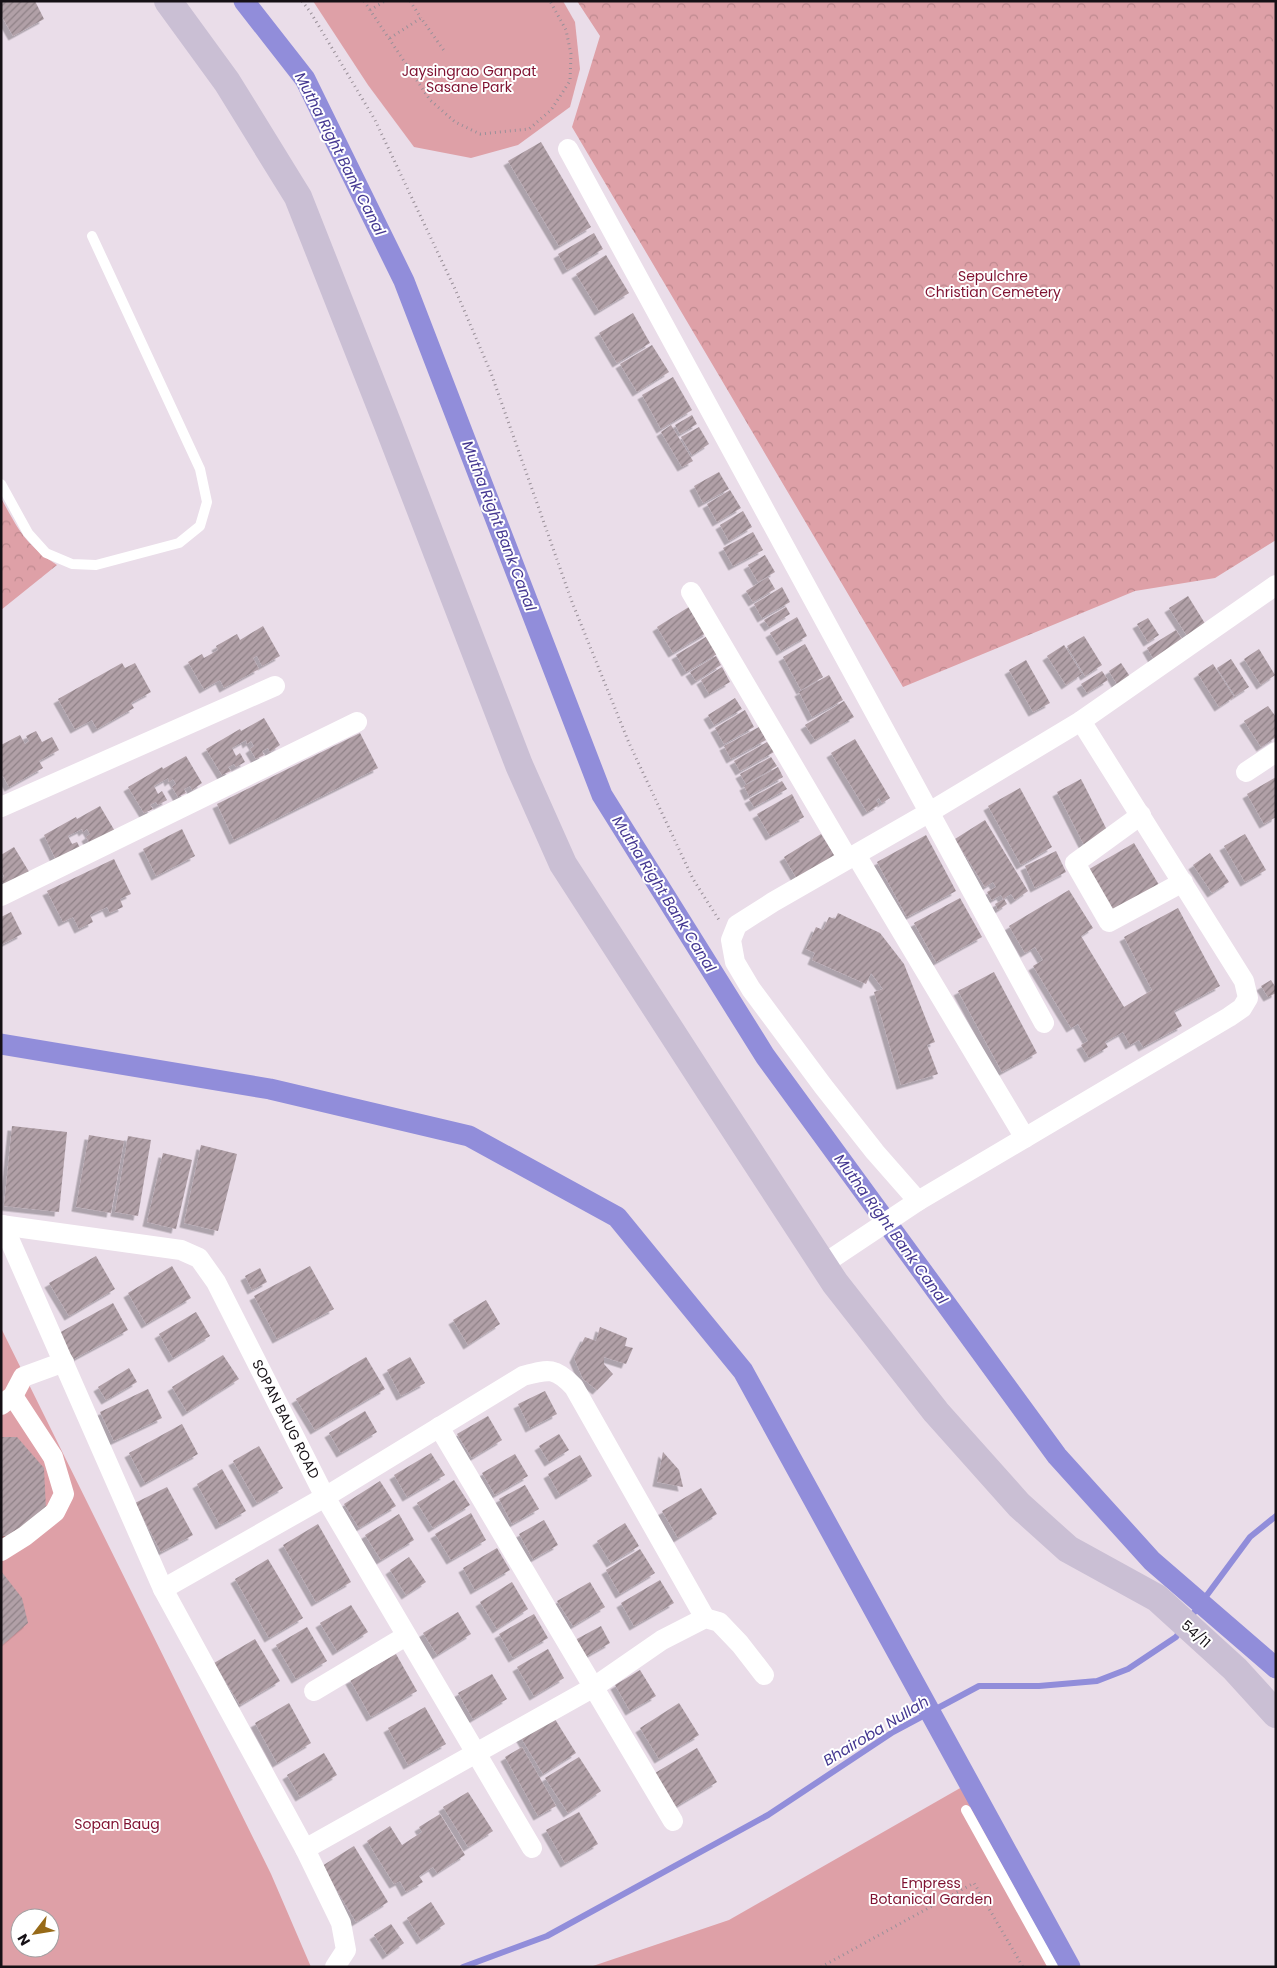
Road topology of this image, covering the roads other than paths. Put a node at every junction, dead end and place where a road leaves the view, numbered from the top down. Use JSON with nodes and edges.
{"nodes":[{"id":1,"x":168,"y":1,"type":"edge"},
{"id":2,"x":568,"y":149,"type":"dead end"},
{"id":3,"x":92,"y":236,"type":"dead end"},
{"id":4,"x":1,"y":484,"type":"edge"},
{"id":5,"x":1276,"y":585,"type":"edge"},
{"id":6,"x":690,"y":592,"type":"dead end"},
{"id":7,"x":275,"y":686,"type":"dead end"},
{"id":8,"x":1081,"y":721,"type":"junction"},
{"id":9,"x":357,"y":722,"type":"dead end"},
{"id":10,"x":1276,"y":752,"type":"edge"},
{"id":11,"x":1246,"y":772,"type":"dead end"},
{"id":12,"x":1,"y":807,"type":"edge"},
{"id":13,"x":928,"y":813,"type":"junction"},
{"id":14,"x":1141,"y":815,"type":"junction"},
{"id":15,"x":852,"y":857,"type":"junction"},
{"id":16,"x":1183,"y":882,"type":"junction"},
{"id":17,"x":1,"y":896,"type":"edge"},
{"id":18,"x":1044,"y":1024,"type":"dead end"},
{"id":19,"x":1025,"y":1138,"type":"junction"},
{"id":20,"x":911,"y":1206,"type":"junction"},
{"id":21,"x":2,"y":1225,"type":"edge"},
{"id":22,"x":833,"y":1258,"type":"junction"},
{"id":23,"x":64,"y":1362,"type":"junction"},
{"id":24,"x":7,"y":1400,"type":"edge"},
{"id":25,"x":439,"y":1427,"type":"junction"},
{"id":26,"x":325,"y":1498,"type":"junction"},
{"id":27,"x":1,"y":1551,"type":"edge"},
{"id":28,"x":163,"y":1589,"type":"junction"},
{"id":29,"x":705,"y":1618,"type":"junction"},
{"id":30,"x":406,"y":1636,"type":"junction"},
{"id":31,"x":764,"y":1675,"type":"dead end"},
{"id":32,"x":594,"y":1687,"type":"junction"},
{"id":33,"x":314,"y":1691,"type":"dead end"},
{"id":34,"x":1276,"y":1714,"type":"edge"},
{"id":35,"x":475,"y":1754,"type":"junction"},
{"id":36,"x":966,"y":1810,"type":"dead end"},
{"id":37,"x":673,"y":1821,"type":"dead end"},
{"id":38,"x":532,"y":1848,"type":"dead end"},
{"id":39,"x":305,"y":1849,"type":"junction"},
{"id":40,"x":336,"y":1967,"type":"edge"},
{"id":41,"x":1053,"y":1967,"type":"edge"}],
"edges":[{"from":1,"to":22,"type":"street","name":"54/11"},
{"from":2,"to":13,"type":"street"},
{"from":3,"to":4,"type":"lane"},
{"from":5,"to":8,"type":"street"},
{"from":6,"to":15,"type":"street"},
{"from":7,"to":12,"type":"street"},
{"from":8,"to":13,"type":"street"},
{"from":8,"to":14,"type":"street"},
{"from":9,"to":17,"type":"street"},
{"from":10,"to":11,"type":"street"},
{"from":13,"to":15,"type":"street"},
{"from":13,"to":18,"type":"street"},
{"from":14,"to":16,"type":"street"},
{"from":14,"to":16,"type":"street"},
{"from":15,"to":19,"type":"street"},
{"from":15,"to":20,"type":"street"},
{"from":16,"to":19,"type":"street"},
{"from":19,"to":20,"type":"street"},
{"from":20,"to":22,"type":"street"},
{"from":21,"to":23,"type":"street"},
{"from":21,"to":26,"type":"street","name":"SOPAN BAUG ROAD"},
{"from":22,"to":34,"type":"street","name":"54/11"},
{"from":23,"to":24,"type":"street"},
{"from":23,"to":28,"type":"street"},
{"from":24,"to":27,"type":"street"},
{"from":25,"to":26,"type":"street"},
{"from":25,"to":29,"type":"street"},
{"from":25,"to":32,"type":"street"},
{"from":26,"to":28,"type":"street"},
{"from":26,"to":30,"type":"street","name":"SOPAN BAUG ROAD"},
{"from":28,"to":39,"type":"street"},
{"from":29,"to":31,"type":"street"},
{"from":29,"to":32,"type":"street"},
{"from":30,"to":33,"type":"street"},
{"from":30,"to":35,"type":"street","name":"SOPAN BAUG ROAD"},
{"from":32,"to":35,"type":"street"},
{"from":32,"to":37,"type":"street"},
{"from":35,"to":38,"type":"street","name":"SOPAN BAUG ROAD"},
{"from":35,"to":39,"type":"street"},
{"from":36,"to":41,"type":"lane"},
{"from":39,"to":40,"type":"street"}]}
